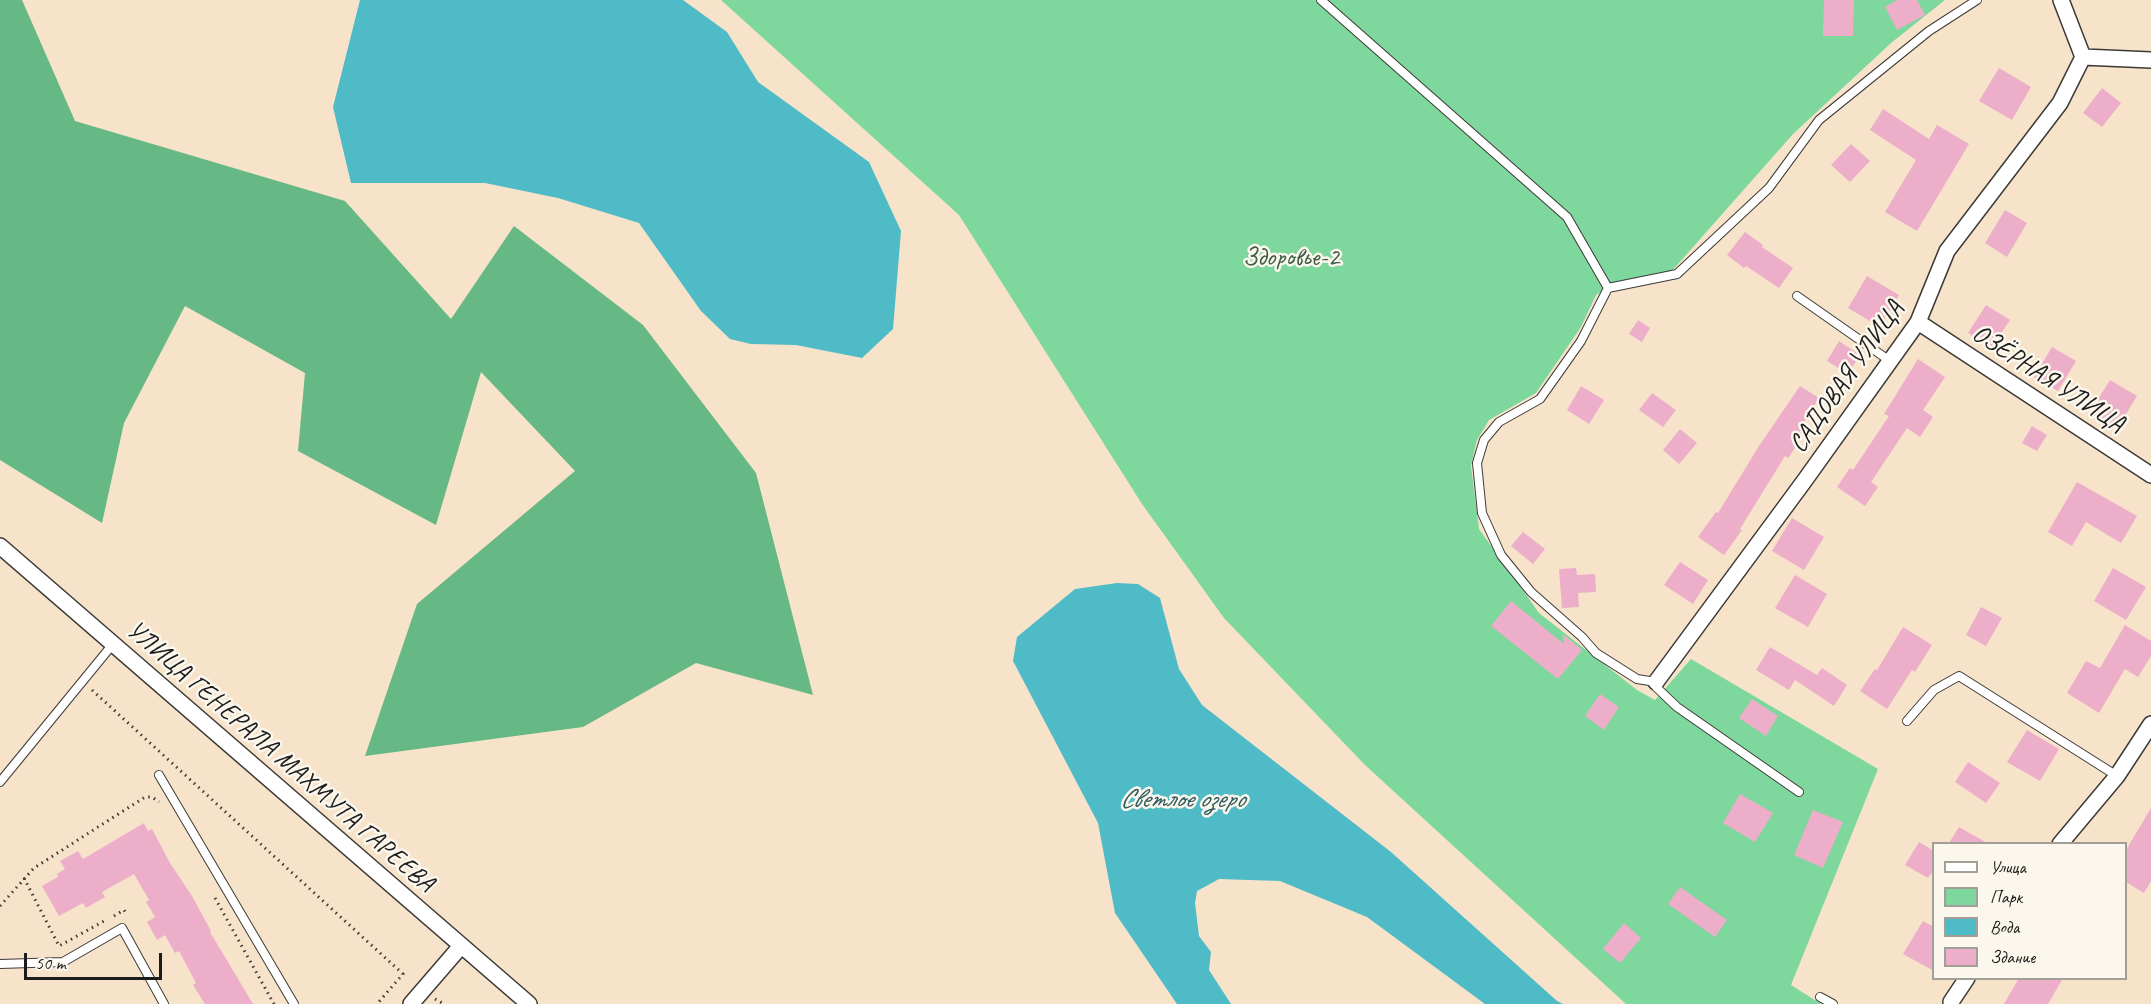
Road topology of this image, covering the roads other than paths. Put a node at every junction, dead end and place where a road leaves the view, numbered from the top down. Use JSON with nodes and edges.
{"nodes":[{"id":1,"x":1321,"y":0,"type":"edge"},
{"id":2,"x":1977,"y":0,"type":"edge"},
{"id":3,"x":2061,"y":0,"type":"edge"},
{"id":4,"x":2083,"y":57,"type":"junction"},
{"id":5,"x":2151,"y":60,"type":"edge"},
{"id":6,"x":1608,"y":288,"type":"junction"},
{"id":7,"x":1797,"y":296,"type":"dead end"},
{"id":8,"x":1918,"y":322,"type":"junction"},
{"id":9,"x":1890,"y":361,"type":"junction"},
{"id":10,"x":2151,"y":476,"type":"edge"},
{"id":11,"x":0,"y":546,"type":"edge"},
{"id":12,"x":113,"y":644,"type":"junction"},
{"id":13,"x":1656,"y":682,"type":"junction"},
{"id":14,"x":1907,"y":721,"type":"dead end"},
{"id":15,"x":2151,"y":724,"type":"edge"},
{"id":16,"x":159,"y":775,"type":"dead end"},
{"id":17,"x":2117,"y":776,"type":"junction"},
{"id":18,"x":0,"y":782,"type":"edge"},
{"id":19,"x":1799,"y":792,"type":"dead end"},
{"id":20,"x":2061,"y":842,"type":"edge"},
{"id":21,"x":461,"y":946,"type":"junction"},
{"id":22,"x":0,"y":964,"type":"edge"},
{"id":23,"x":1965,"y":980,"type":"edge"},
{"id":24,"x":1820,"y":997,"type":"dead end"},
{"id":25,"x":1948,"y":1003,"type":"edge"},
{"id":26,"x":164,"y":1004,"type":"edge"},
{"id":27,"x":294,"y":1004,"type":"edge"},
{"id":28,"x":411,"y":1004,"type":"edge"},
{"id":29,"x":530,"y":1004,"type":"edge"},
{"id":30,"x":1833,"y":1004,"type":"edge"}],
"edges":[{"from":1,"to":6,"type":"lane"},
{"from":2,"to":6,"type":"lane"},
{"from":3,"to":4,"type":"street"},
{"from":4,"to":5,"type":"street"},
{"from":4,"to":8,"type":"street","name":"САДОВАЯ УЛИЦА"},
{"from":6,"to":13,"type":"lane"},
{"from":7,"to":9,"type":"lane"},
{"from":8,"to":9,"type":"street","name":"САДОВАЯ УЛИЦА"},
{"from":8,"to":10,"type":"street","name":"ОЗЁРНАЯ УЛИЦА"},
{"from":9,"to":13,"type":"street","name":"САДОВАЯ УЛИЦА"},
{"from":11,"to":12,"type":"street","name":"УЛИЦА ГЕНЕРАЛА МАХМУТА ГАРЕЕВА"},
{"from":12,"to":18,"type":"lane"},
{"from":12,"to":21,"type":"street","name":"УЛИЦА ГЕНЕРАЛА МАХМУТА ГАРЕЕВА"},
{"from":13,"to":19,"type":"lane"},
{"from":14,"to":17,"type":"lane"},
{"from":15,"to":17,"type":"street"},
{"from":16,"to":27,"type":"lane"},
{"from":17,"to":20,"type":"street"},
{"from":21,"to":28,"type":"street"},
{"from":21,"to":29,"type":"street","name":"УЛИЦА ГЕНЕРАЛА МАХМУТА ГАРЕЕВА"},
{"from":22,"to":26,"type":"lane"},
{"from":23,"to":25,"type":"street"},
{"from":24,"to":30,"type":"lane"}]}
